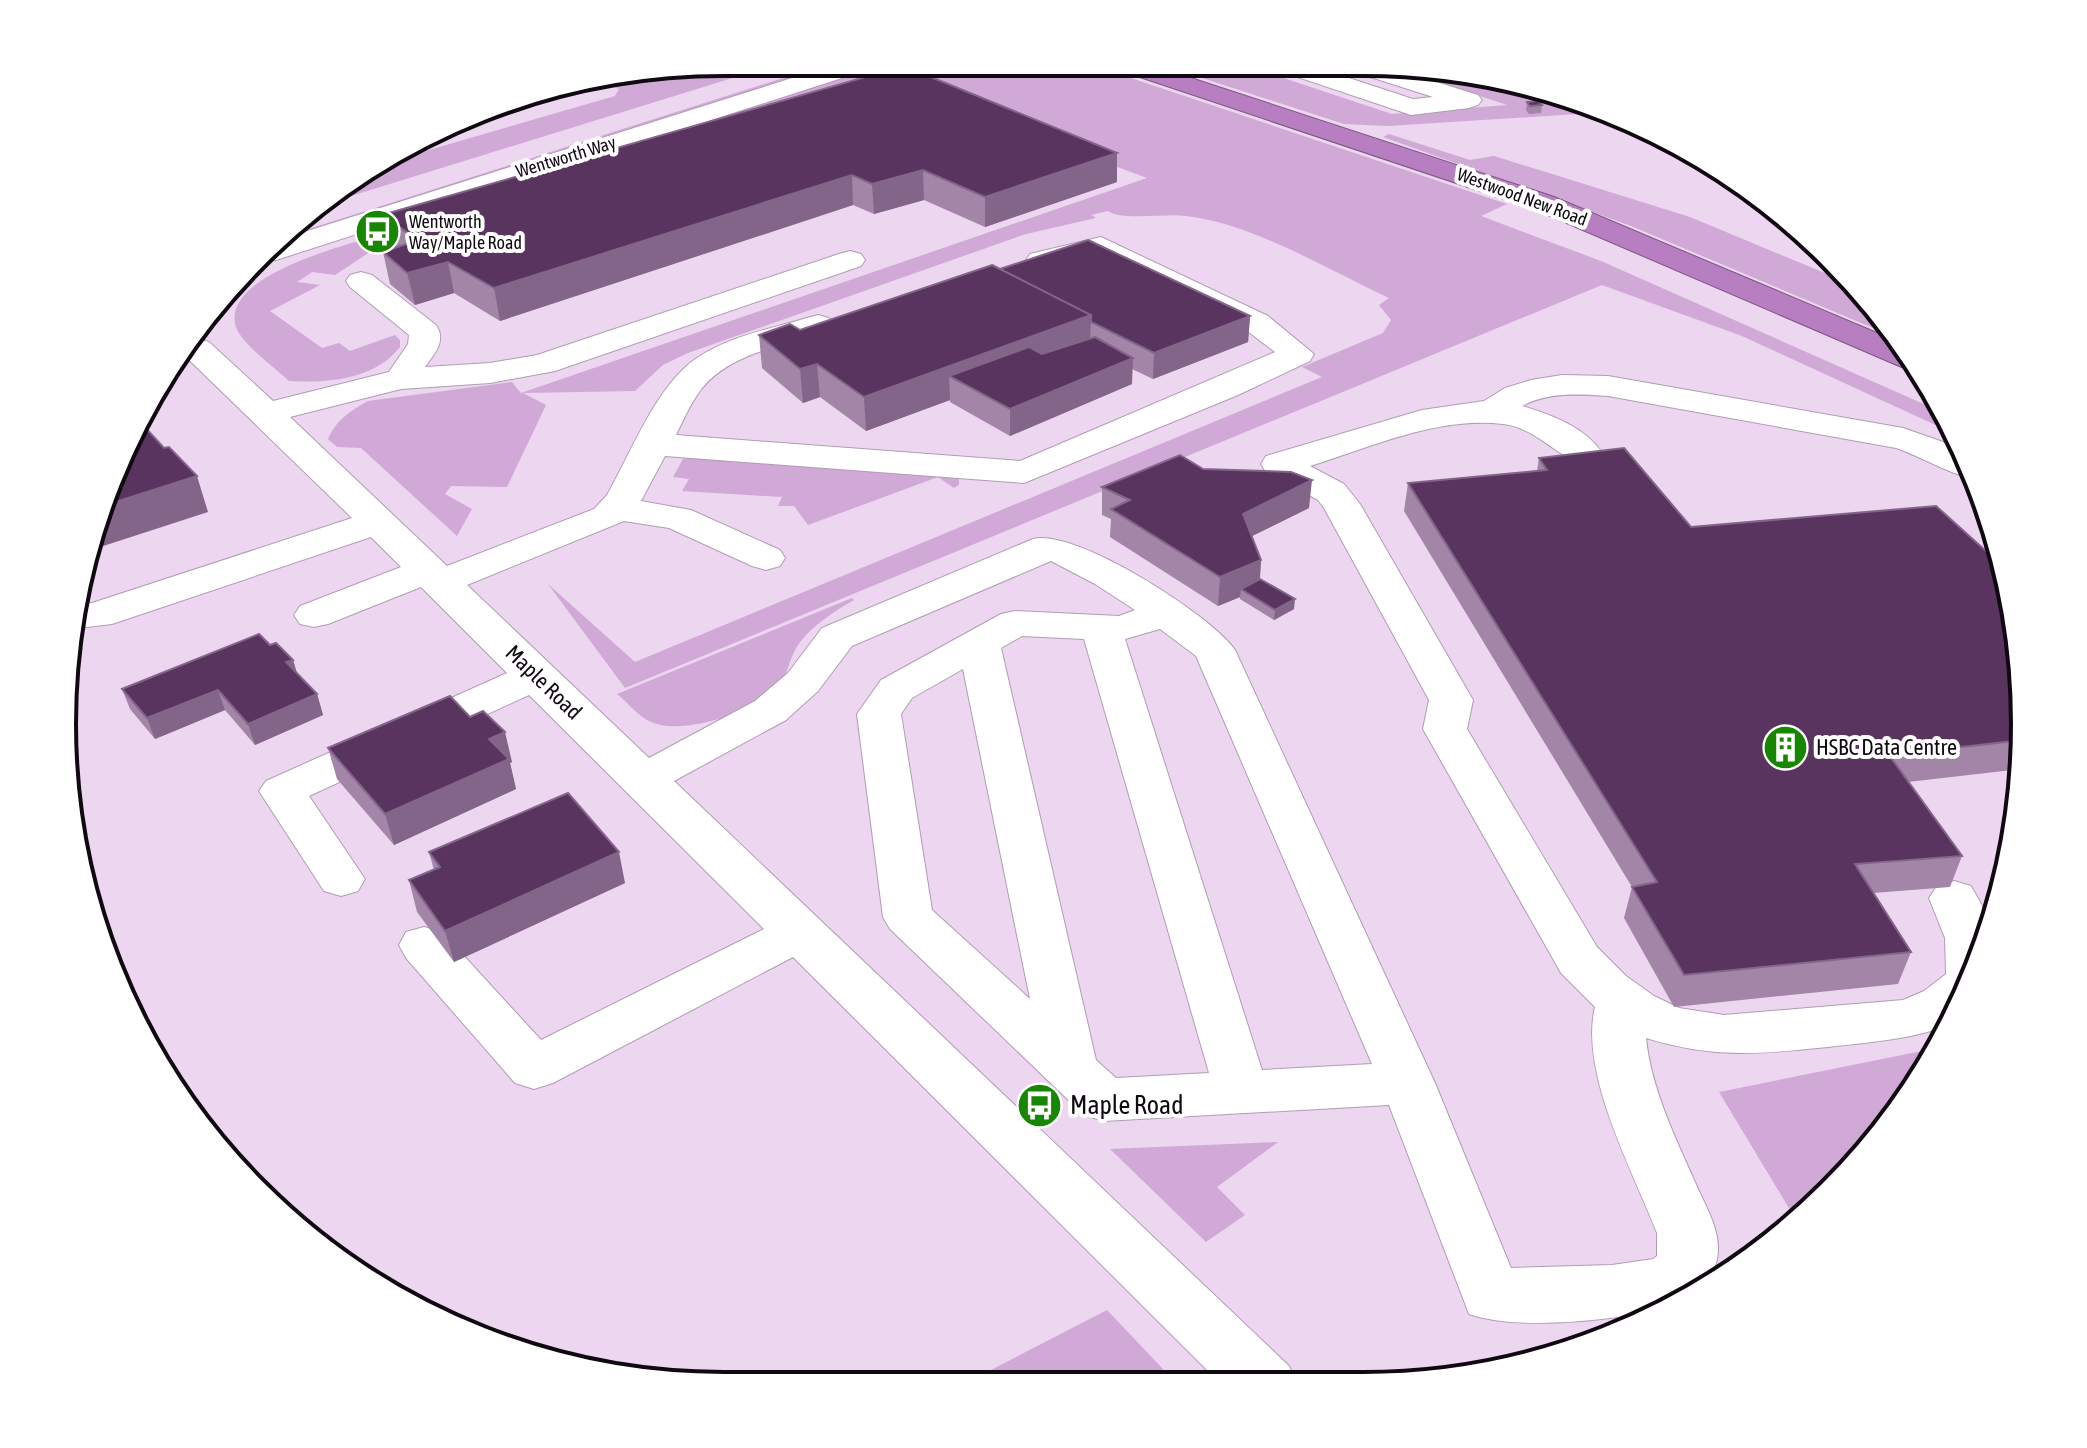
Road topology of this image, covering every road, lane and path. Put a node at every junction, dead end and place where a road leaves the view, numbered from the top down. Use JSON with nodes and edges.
{"nodes":[{"id":1,"x":776,"y":76,"type":"edge"},
{"id":2,"x":824,"y":76,"type":"edge"},
{"id":3,"x":1160,"y":76,"type":"edge"},
{"id":4,"x":1318,"y":76,"type":"edge"},
{"id":5,"x":1394,"y":77,"type":"edge"},
{"id":6,"x":317,"y":221,"type":"edge"},
{"id":7,"x":283,"y":250,"type":"edge"},
{"id":8,"x":850,"y":260,"type":"dead end"},
{"id":9,"x":1009,"y":267,"type":"edge"},
{"id":10,"x":361,"y":281,"type":"dead end"},
{"id":11,"x":846,"y":316,"type":"edge"},
{"id":12,"x":198,"y":347,"type":"edge"},
{"id":13,"x":1892,"y":351,"type":"edge"},
{"id":14,"x":401,"y":379,"type":"junction"},
{"id":15,"x":1492,"y":412,"type":"junction"},
{"id":16,"x":266,"y":413,"type":"junction"},
{"id":17,"x":653,"y":444,"type":"junction"},
{"id":18,"x":1585,"y":454,"type":"edge"},
{"id":19,"x":1954,"y":458,"type":"edge"},
{"id":20,"x":617,"y":509,"type":"junction"},
{"id":21,"x":377,"y":522,"type":"junction"},
{"id":22,"x":766,"y":558,"type":"dead end"},
{"id":23,"x":434,"y":577,"type":"junction"},
{"id":24,"x":1165,"y":614,"type":"junction"},
{"id":25,"x":314,"y":615,"type":"dead end"},
{"id":26,"x":85,"y":617,"type":"edge"},
{"id":27,"x":1101,"y":627,"type":"junction"},
{"id":28,"x":979,"y":643,"type":"junction"},
{"id":29,"x":537,"y":675,"type":"junction"},
{"id":30,"x":642,"y":779,"type":"junction"},
{"id":31,"x":341,"y":879,"type":"dead end"},
{"id":32,"x":1954,"y":898,"type":"dead end"},
{"id":33,"x":800,"y":932,"type":"junction"},
{"id":34,"x":1973,"y":943,"type":"edge"},
{"id":35,"x":424,"y":945,"type":"dead end"},
{"id":36,"x":1950,"y":999,"type":"edge"},
{"id":37,"x":1623,"y":1002,"type":"junction"},
{"id":38,"x":1071,"y":1070,"type":"junction"},
{"id":39,"x":1408,"y":1083,"type":"junction"},
{"id":40,"x":1242,"y":1093,"type":"junction"},
{"id":41,"x":1252,"y":1372,"type":"edge"}],
"edges":[{"from":1,"to":6,"type":"street","name":"Wentworth Way"},
{"from":2,"to":7,"type":"street","name":"Wentworth Way"},
{"from":3,"to":13,"type":"highway","name":"Westwood New Road"},
{"from":4,"to":5,"type":"street"},
{"from":8,"to":14,"type":"street"},
{"from":9,"to":17,"type":"street"},
{"from":10,"to":14,"type":"street"},
{"from":11,"to":17,"type":"street"},
{"from":12,"to":16,"type":"street","name":"Maple Road"},
{"from":14,"to":16,"type":"street"},
{"from":15,"to":18,"type":"street"},
{"from":15,"to":19,"type":"street"},
{"from":15,"to":37,"type":"street"},
{"from":16,"to":21,"type":"street","name":"Maple Road"},
{"from":17,"to":20,"type":"street"},
{"from":20,"to":22,"type":"street"},
{"from":20,"to":23,"type":"street"},
{"from":21,"to":23,"type":"street","name":"Maple Road"},
{"from":21,"to":26,"type":"street"},
{"from":23,"to":25,"type":"street"},
{"from":23,"to":29,"type":"street","name":"Maple Road"},
{"from":24,"to":27,"type":"street"},
{"from":24,"to":30,"type":"street"},
{"from":24,"to":39,"type":"street"},
{"from":27,"to":28,"type":"street"},
{"from":27,"to":40,"type":"street"},
{"from":28,"to":38,"type":"street"},
{"from":28,"to":38,"type":"street"},
{"from":29,"to":30,"type":"street","name":"Maple Road"},
{"from":29,"to":31,"type":"street"},
{"from":30,"to":33,"type":"street","name":"Maple Road"},
{"from":32,"to":34,"type":"street"},
{"from":33,"to":35,"type":"street"},
{"from":33,"to":41,"type":"street","name":"Maple Road"},
{"from":36,"to":37,"type":"street"},
{"from":37,"to":39,"type":"street"},
{"from":38,"to":40,"type":"street"},
{"from":39,"to":40,"type":"street"}]}
